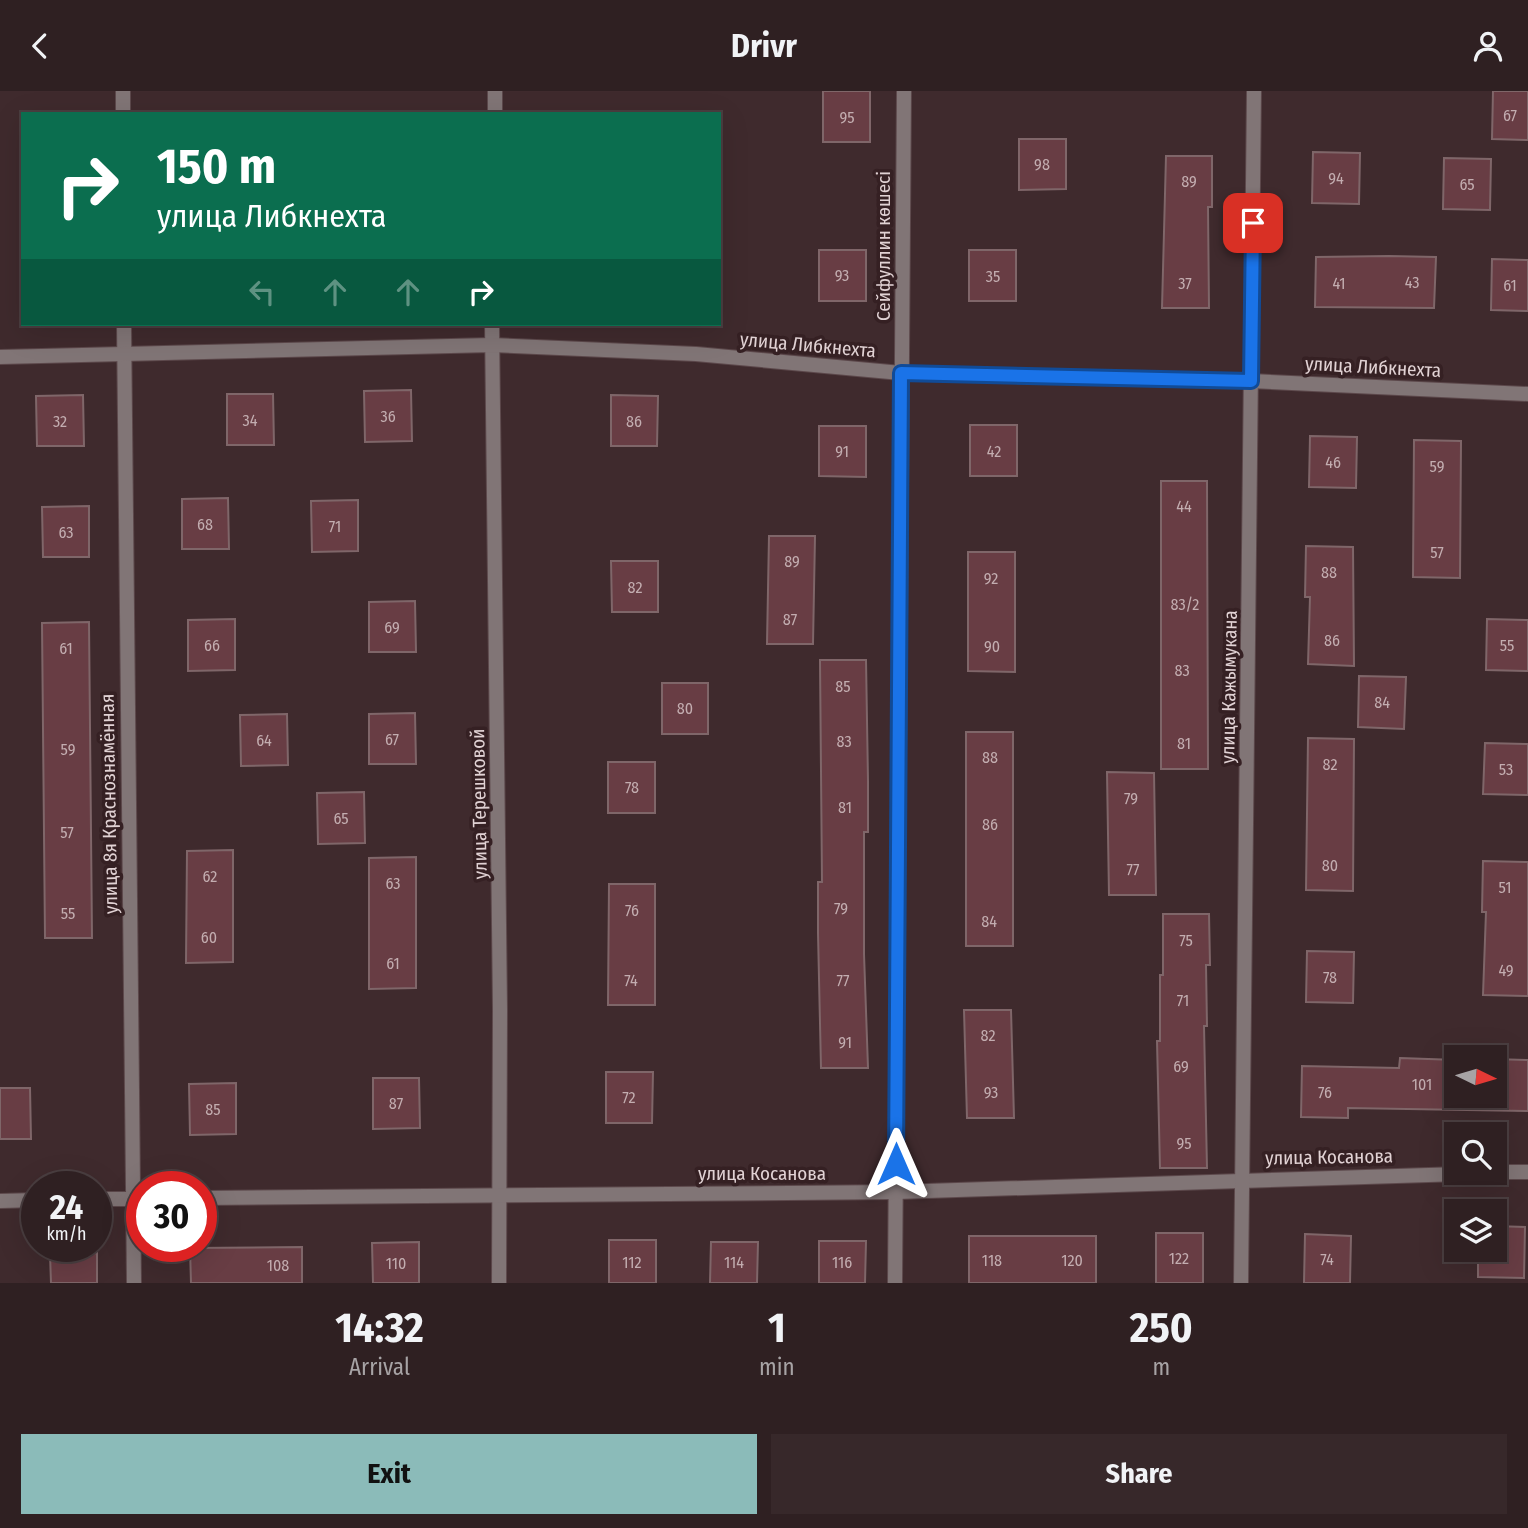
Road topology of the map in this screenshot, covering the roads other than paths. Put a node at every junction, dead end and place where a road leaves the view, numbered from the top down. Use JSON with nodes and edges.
{"nodes":[{"id":1,"x":123,"y":91,"type":"edge"},
{"id":2,"x":495,"y":91,"type":"edge"},
{"id":3,"x":904,"y":91,"type":"edge"},
{"id":4,"x":1254,"y":91,"type":"edge"},
{"id":5,"x":123,"y":112,"type":"edge"},
{"id":6,"x":495,"y":112,"type":"edge"},
{"id":7,"x":124,"y":326,"type":"edge"},
{"id":8,"x":492,"y":326,"type":"edge"},
{"id":9,"x":492,"y":345,"type":"junction"},
{"id":10,"x":124,"y":353,"type":"junction"},
{"id":11,"x":0,"y":357,"type":"edge"},
{"id":12,"x":901,"y":373,"type":"junction"},
{"id":13,"x":1251,"y":381,"type":"junction"},
{"id":14,"x":1528,"y":394,"type":"edge"},
{"id":15,"x":137,"y":1171,"type":"edge"},
{"id":16,"x":1528,"y":1172,"type":"edge"},
{"id":17,"x":1507,"y":1173,"type":"edge"},
{"id":18,"x":1444,"y":1174,"type":"edge"},
{"id":19,"x":1242,"y":1179,"type":"junction"},
{"id":20,"x":896,"y":1192,"type":"junction"},
{"id":21,"x":499,"y":1194,"type":"junction"},
{"id":22,"x":217,"y":1198,"type":"edge"},
{"id":23,"x":21,"y":1200,"type":"edge"},
{"id":24,"x":0,"y":1201,"type":"edge"},
{"id":25,"x":135,"y":1262,"type":"edge"},
{"id":26,"x":134,"y":1283,"type":"edge"},
{"id":27,"x":499,"y":1283,"type":"edge"},
{"id":28,"x":895,"y":1283,"type":"edge"},
{"id":29,"x":1241,"y":1283,"type":"edge"}],
"edges":[{"from":1,"to":5,"type":"street"},
{"from":2,"to":6,"type":"street"},
{"from":3,"to":12,"type":"street","name":"Сейфуллин көшесі"},
{"from":4,"to":13,"type":"street","name":"улица Кажымукана"},
{"from":7,"to":10,"type":"street","name":"улица 8я Краснознамённая"},
{"from":8,"to":9,"type":"street","name":"улица Терешковой"},
{"from":9,"to":10,"type":"street","name":"улица Либкнехта"},
{"from":9,"to":12,"type":"street","name":"улица Либкнехта"},
{"from":9,"to":21,"type":"street","name":"улица Терешковой"},
{"from":10,"to":11,"type":"street","name":"улица Либкнехта"},
{"from":10,"to":15,"type":"street","name":"улица 8я Краснознамённая"},
{"from":12,"to":13,"type":"street","name":"улица Либкнехта"},
{"from":12,"to":20,"type":"street","name":"Сейфуллин көшесі"},
{"from":13,"to":14,"type":"street","name":"улица Либкнехта"},
{"from":13,"to":19,"type":"street","name":"улица Кажымукана"},
{"from":16,"to":17,"type":"street","name":"улица Косанова"},
{"from":18,"to":19,"type":"street","name":"улица Косанова"},
{"from":19,"to":20,"type":"street","name":"улица Косанова"},
{"from":19,"to":29,"type":"street","name":"улица Кажымукана"},
{"from":20,"to":21,"type":"street","name":"улица Косанова"},
{"from":20,"to":28,"type":"street","name":"Сейфуллин көшесі"},
{"from":21,"to":22,"type":"street","name":"улица Косанова"},
{"from":21,"to":27,"type":"street","name":"улица Терешковой"},
{"from":23,"to":24,"type":"street"},
{"from":25,"to":26,"type":"street","name":"улица 8я Краснознамённая"}]}
